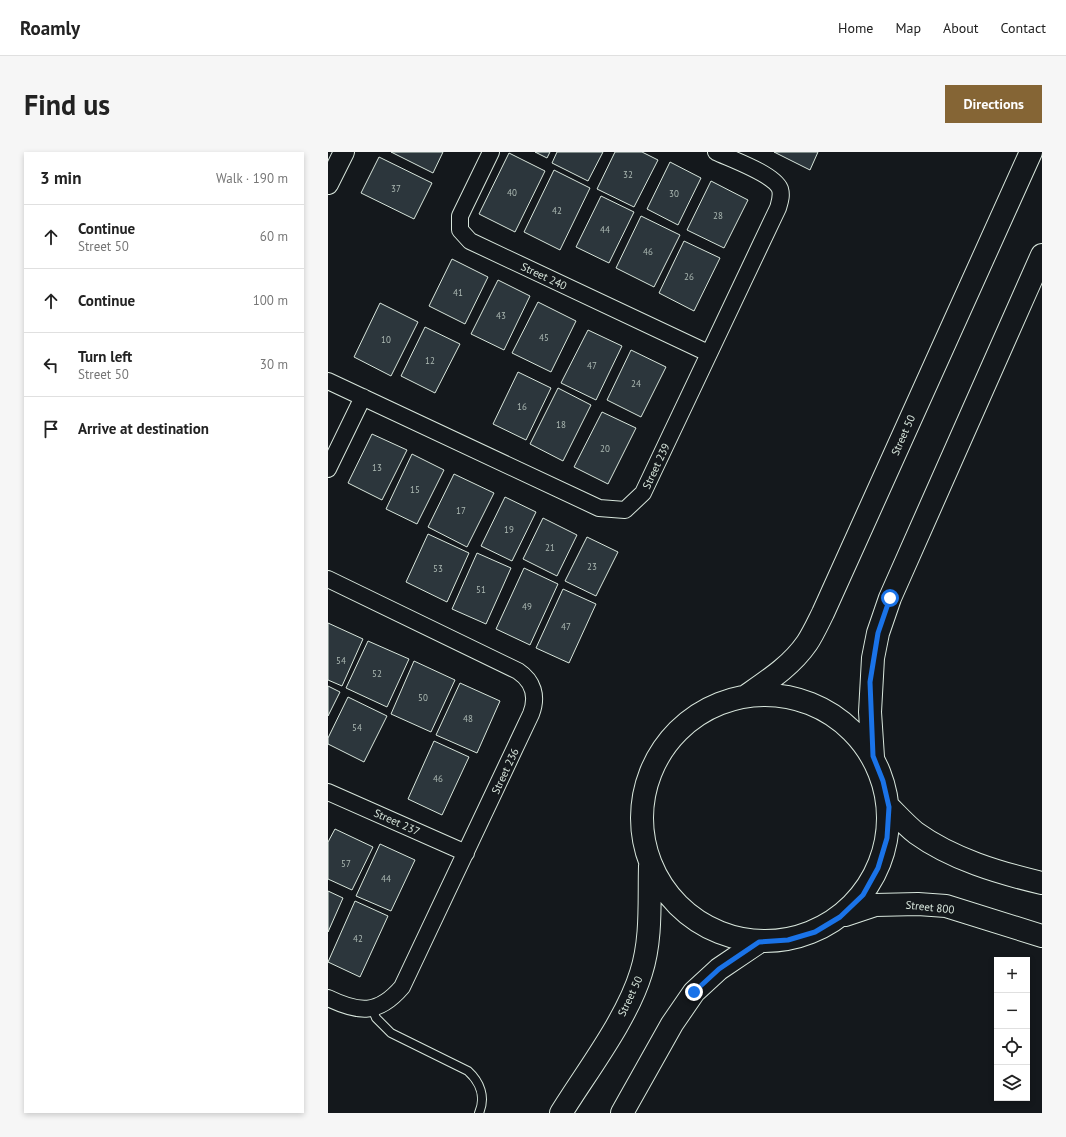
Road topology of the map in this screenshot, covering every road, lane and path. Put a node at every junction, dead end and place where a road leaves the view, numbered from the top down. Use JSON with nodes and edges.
{"nodes":[{"id":1,"x":344,"y":152,"type":"edge"},
{"id":2,"x":491,"y":152,"type":"edge"},
{"id":3,"x":716,"y":152,"type":"edge"},
{"id":4,"x":1031,"y":152,"type":"edge"},
{"id":5,"x":328,"y":184,"type":"edge"},
{"id":6,"x":1042,"y":255,"type":"edge"},
{"id":7,"x":708,"y":353,"type":"junction"},
{"id":8,"x":328,"y":381,"type":"edge"},
{"id":9,"x":363,"y":397,"type":"junction"},
{"id":10,"x":328,"y":469,"type":"edge"},
{"id":11,"x":328,"y":579,"type":"edge"},
{"id":12,"x":746,"y":696,"type":"junction"},
{"id":13,"x":873,"y":756,"type":"junction"},
{"id":14,"x":328,"y":792,"type":"edge"},
{"id":15,"x":889,"y":807,"type":"junction"},
{"id":16,"x":466,"y":853,"type":"junction"},
{"id":17,"x":650,"y":863,"type":"junction"},
{"id":18,"x":1042,"y":883,"type":"edge"},
{"id":19,"x":840,"y":917,"type":"junction"},
{"id":20,"x":1042,"y":936,"type":"edge"},
{"id":21,"x":759,"y":942,"type":"junction"},
{"id":22,"x":328,"y":998,"type":"edge"},
{"id":23,"x":372,"y":1008,"type":"junction"},
{"id":24,"x":479,"y":1113,"type":"edge"},
{"id":25,"x":561,"y":1113,"type":"edge"},
{"id":26,"x":622,"y":1113,"type":"edge"}],
"edges":[{"from":1,"to":5,"type":"street"},
{"from":2,"to":7,"type":"street","name":"Street 240"},
{"from":3,"to":7,"type":"street","name":"Street 239"},
{"from":4,"to":12,"type":"main road","name":"Street 50"},
{"from":6,"to":13,"type":"main road"},
{"from":7,"to":9,"type":"street","name":"Street 239"},
{"from":8,"to":9,"type":"street","name":"Street 239"},
{"from":9,"to":10,"type":"street"},
{"from":11,"to":16,"type":"street","name":"Street 236"},
{"from":12,"to":13,"type":"main road"},
{"from":12,"to":17,"type":"main road"},
{"from":13,"to":15,"type":"main road"},
{"from":14,"to":16,"type":"street","name":"Street 237"},
{"from":15,"to":18,"type":"main road"},
{"from":15,"to":19,"type":"main road"},
{"from":16,"to":23,"type":"street","name":"Street 236"},
{"from":17,"to":21,"type":"main road"},
{"from":17,"to":25,"type":"main road","name":"Street 50"},
{"from":19,"to":20,"type":"main road","name":"Street 800"},
{"from":19,"to":21,"type":"main road"},
{"from":21,"to":26,"type":"main road"},
{"from":22,"to":23,"type":"street","name":"Street 236"},
{"from":23,"to":24,"type":"lane"}]}
